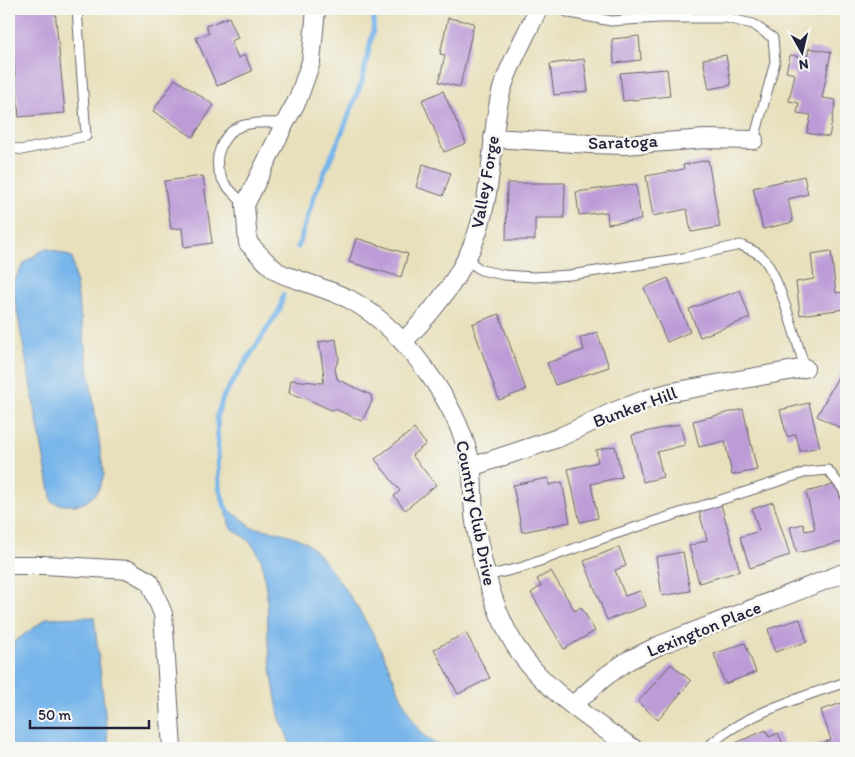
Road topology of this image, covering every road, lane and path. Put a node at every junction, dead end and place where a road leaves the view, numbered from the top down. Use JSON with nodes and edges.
{"nodes":[{"id":1,"x":77,"y":9,"type":"edge"},
{"id":2,"x":316,"y":9,"type":"edge"},
{"id":3,"x":538,"y":9,"type":"edge"},
{"id":4,"x":561,"y":9,"type":"edge"},
{"id":5,"x":285,"y":123,"type":"junction"},
{"id":6,"x":493,"y":138,"type":"junction"},
{"id":7,"x":754,"y":140,"type":"joint"},
{"id":8,"x":9,"y":147,"type":"edge"},
{"id":9,"x":245,"y":205,"type":"junction"},
{"id":10,"x":466,"y":259,"type":"junction"},
{"id":11,"x":404,"y":342,"type":"junction"},
{"id":12,"x":805,"y":368,"type":"joint"},
{"id":13,"x":471,"y":467,"type":"junction"},
{"id":14,"x":846,"y":496,"type":"edge"},
{"id":15,"x":9,"y":566,"type":"edge"},
{"id":16,"x":846,"y":572,"type":"edge"},
{"id":17,"x":487,"y":576,"type":"junction"},
{"id":18,"x":846,"y":682,"type":"edge"},
{"id":19,"x":573,"y":705,"type":"junction"},
{"id":20,"x":172,"y":748,"type":"edge"},
{"id":21,"x":633,"y":748,"type":"edge"},
{"id":22,"x":707,"y":748,"type":"edge"}],
"edges":[{"from":1,"to":8,"type":"lane"},
{"from":2,"to":5,"type":"street"},
{"from":3,"to":6,"type":"street","name":"Valley Forge"},
{"from":4,"to":7,"type":"lane"},
{"from":5,"to":9,"type":"street"},
{"from":5,"to":9,"type":"lane"},
{"from":6,"to":7,"type":"street","name":"Saratoga"},
{"from":6,"to":10,"type":"street","name":"Valley Forge"},
{"from":9,"to":11,"type":"street","name":"Country Club Drive"},
{"from":10,"to":11,"type":"street","name":"Valley Forge"},
{"from":10,"to":12,"type":"lane"},
{"from":11,"to":13,"type":"street","name":"Country Club Drive"},
{"from":12,"to":13,"type":"street","name":"Bunker Hill"},
{"from":13,"to":17,"type":"street","name":"Country Club Drive"},
{"from":14,"to":17,"type":"lane"},
{"from":15,"to":20,"type":"street"},
{"from":16,"to":19,"type":"street","name":"Lexington Place"},
{"from":17,"to":19,"type":"street","name":"Country Club Drive"},
{"from":18,"to":22,"type":"lane"},
{"from":19,"to":21,"type":"street","name":"Country Club Drive"}]}
